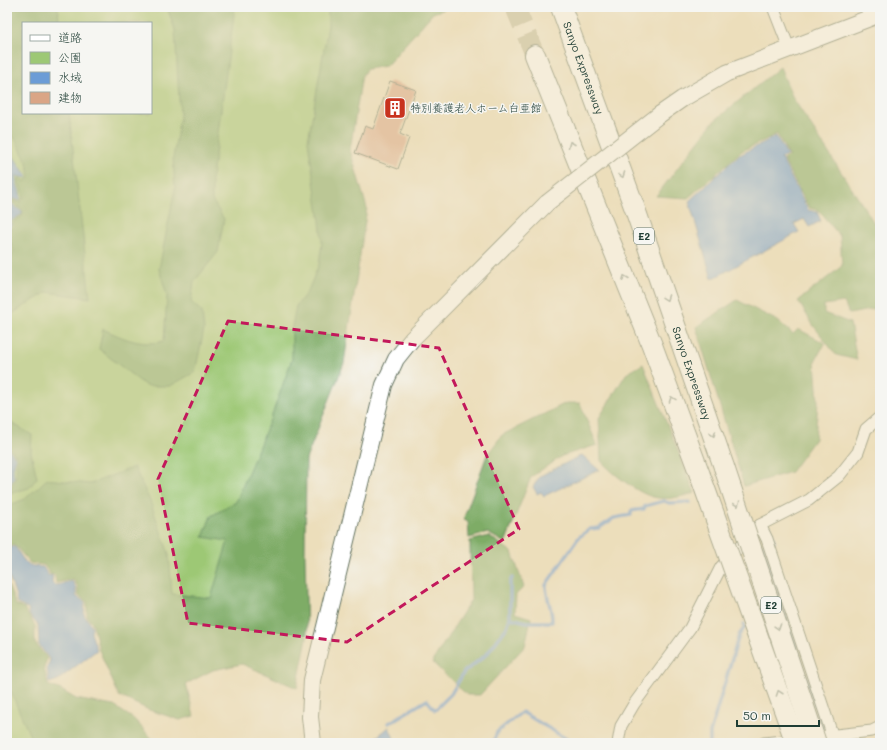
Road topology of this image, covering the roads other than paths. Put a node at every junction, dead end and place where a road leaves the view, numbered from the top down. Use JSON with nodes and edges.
{"nodes":[{"id":1,"x":561,"y":7,"type":"edge"},
{"id":2,"x":773,"y":7,"type":"edge"},
{"id":3,"x":880,"y":14,"type":"edge"},
{"id":4,"x":789,"y":48,"type":"junction"},
{"id":5,"x":535,"y":55,"type":"tunnel mouth"},
{"id":6,"x":880,"y":417,"type":"edge"},
{"id":7,"x":760,"y":524,"type":"junction"},
{"id":8,"x":880,"y":727,"type":"edge"},
{"id":9,"x":828,"y":741,"type":"edge"},
{"id":10,"x":776,"y":742,"type":"edge"},
{"id":11,"x":313,"y":743,"type":"edge"},
{"id":12,"x":618,"y":743,"type":"edge"},
{"id":13,"x":764,"y":743,"type":"edge"},
{"id":14,"x":796,"y":743,"type":"edge"}],
"edges":[{"from":1,"to":9,"type":"highway","name":"Sanyo Expressway","number":"E2","one_way":true,"bridge":true},
{"from":2,"to":4,"type":"street"},
{"from":3,"to":4,"type":"street"},
{"from":4,"to":11,"type":"street","bridge":true},
{"from":14,"to":5,"type":"highway","number":"E2","one_way":true,"bridge":true},
{"from":6,"to":7,"type":"street"},
{"from":7,"to":9,"type":"street"},
{"from":7,"to":12,"type":"street"},
{"from":8,"to":9,"type":"street"},
{"from":9,"to":10,"type":"street"},
{"from":10,"to":13,"type":"street"}]}
